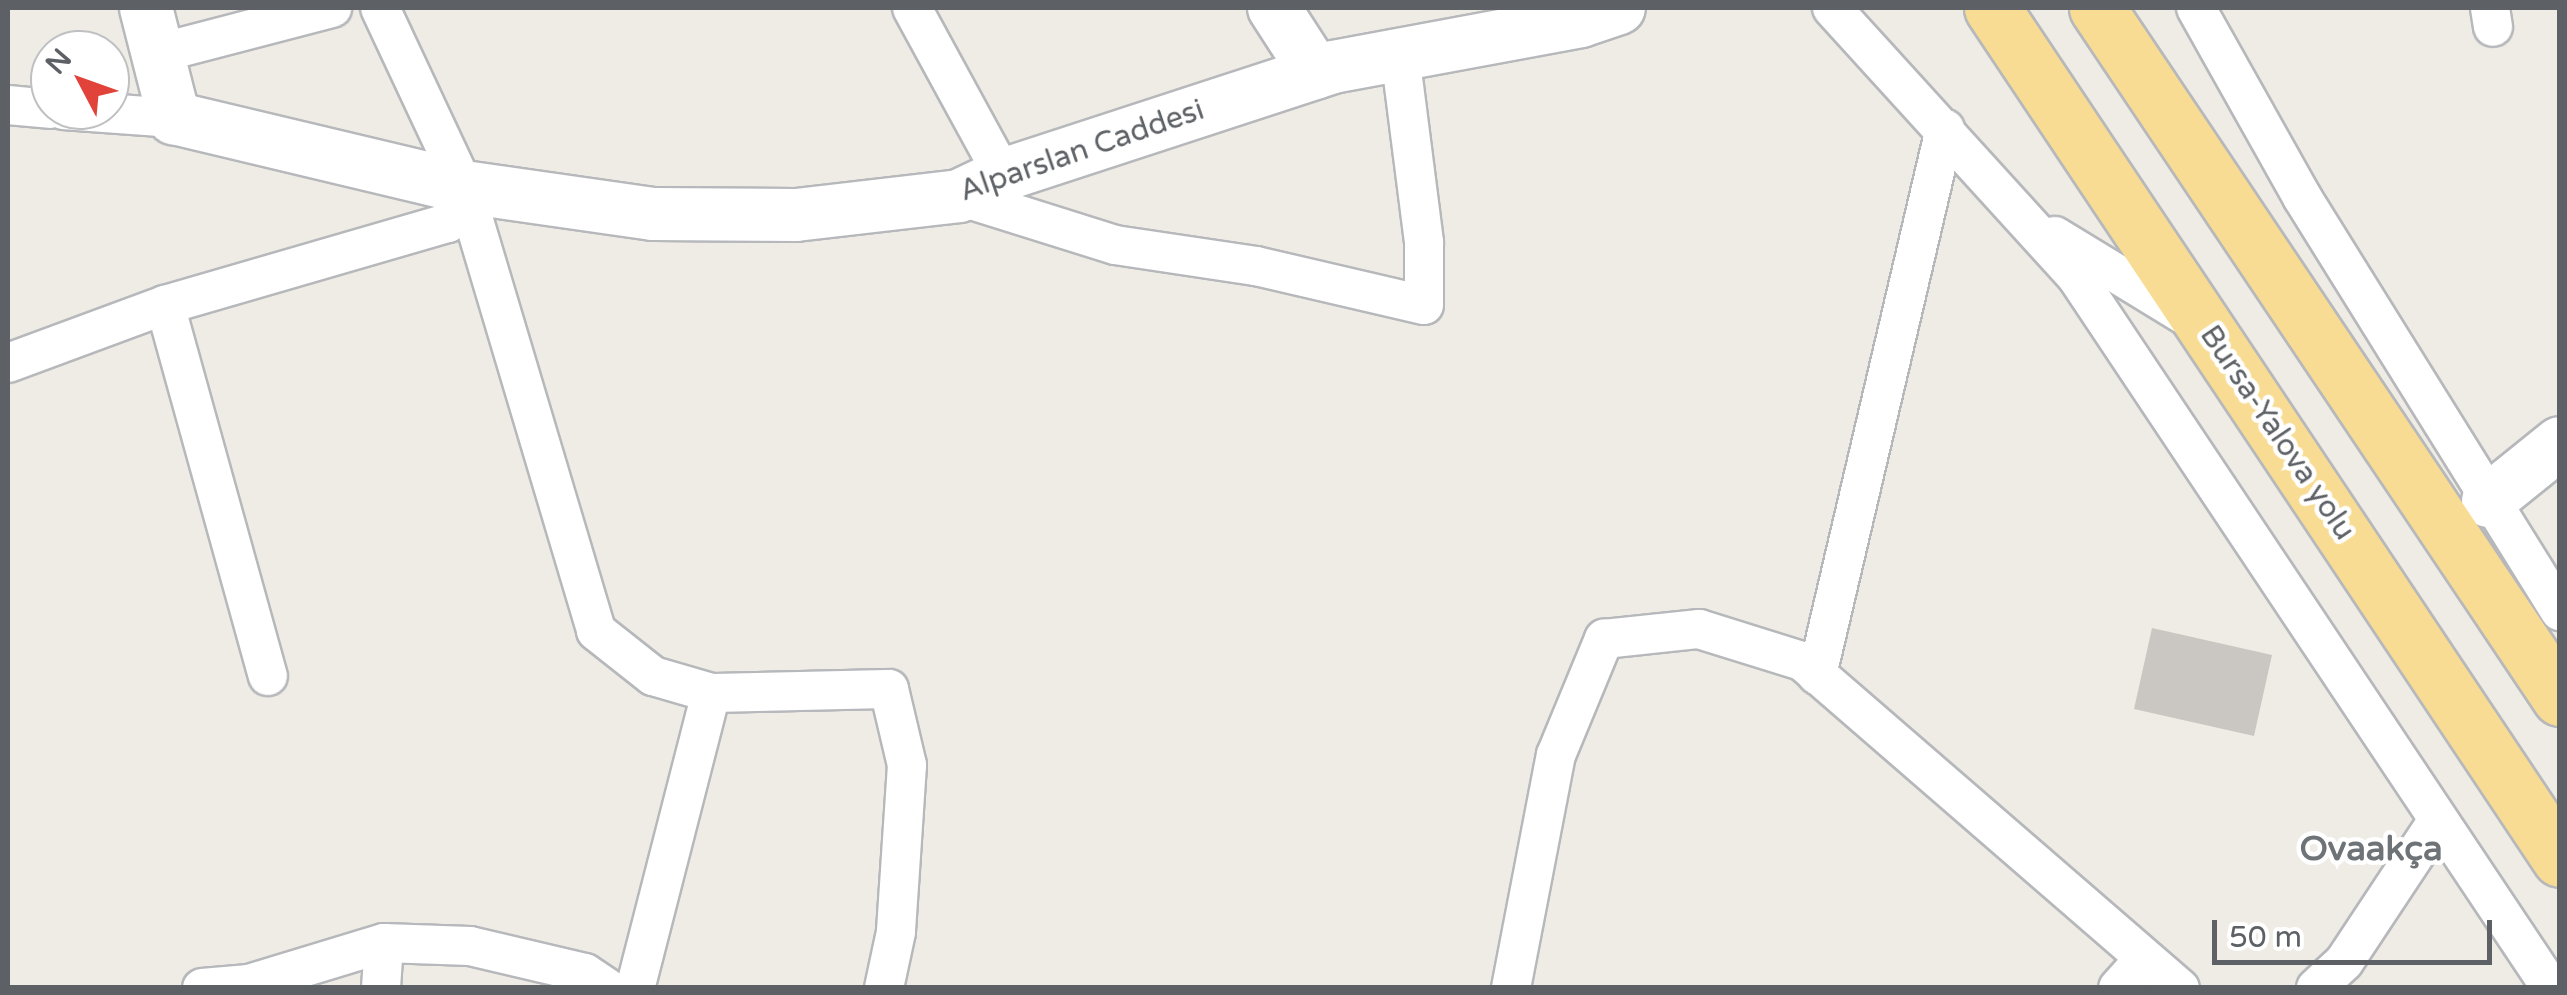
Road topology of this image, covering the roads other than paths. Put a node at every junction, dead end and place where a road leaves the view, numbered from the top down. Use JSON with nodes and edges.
{"nodes":[{"id":1,"x":332,"y":8,"type":"edge"},
{"id":2,"x":380,"y":8,"type":"edge"},
{"id":3,"x":912,"y":8,"type":"edge"},
{"id":4,"x":1274,"y":8,"type":"edge"},
{"id":5,"x":1618,"y":8,"type":"edge"},
{"id":6,"x":1832,"y":8,"type":"edge"},
{"id":7,"x":1992,"y":8,"type":"edge"},
{"id":8,"x":2097,"y":8,"type":"edge"},
{"id":9,"x":2196,"y":8,"type":"edge"},
{"id":10,"x":153,"y":30,"type":"edge"},
{"id":11,"x":1400,"y":54,"type":"junction"},
{"id":12,"x":1316,"y":72,"type":"junction"},
{"id":13,"x":130,"y":115,"type":"edge"},
{"id":14,"x":174,"y":118,"type":"junction"},
{"id":15,"x":1945,"y":129,"type":"junction"},
{"id":16,"x":981,"y":185,"type":"junction"},
{"id":17,"x":464,"y":187,"type":"junction"},
{"id":18,"x":2031,"y":222,"type":"junction"},
{"id":19,"x":166,"y":305,"type":"junction"},
{"id":20,"x":2206,"y":328,"type":"junction"},
{"id":21,"x":8,"y":364,"type":"edge"},
{"id":22,"x":2560,"y":443,"type":"edge"},
{"id":23,"x":2488,"y":501,"type":"junction"},
{"id":24,"x":2560,"y":611,"type":"edge"},
{"id":25,"x":1818,"y":674,"type":"junction"},
{"id":26,"x":268,"y":676,"type":"dead end"},
{"id":27,"x":711,"y":693,"type":"junction"},
{"id":28,"x":2560,"y":698,"type":"edge"},
{"id":29,"x":2438,"y":820,"type":"junction"},
{"id":30,"x":2560,"y":860,"type":"edge"},
{"id":31,"x":384,"y":943,"type":"junction"},
{"id":32,"x":2144,"y":959,"type":"junction"},
{"id":33,"x":202,"y":988,"type":"edge"},
{"id":34,"x":381,"y":988,"type":"edge"},
{"id":35,"x":606,"y":988,"type":"edge"},
{"id":36,"x":636,"y":988,"type":"edge"},
{"id":37,"x":884,"y":988,"type":"edge"},
{"id":38,"x":1511,"y":988,"type":"edge"},
{"id":39,"x":2118,"y":988,"type":"edge"},
{"id":40,"x":2180,"y":988,"type":"edge"},
{"id":41,"x":2316,"y":988,"type":"edge"},
{"id":42,"x":2551,"y":988,"type":"edge"}],
"edges":[{"from":1,"to":10,"type":"street"},
{"from":2,"to":17,"type":"street"},
{"from":3,"to":16,"type":"street"},
{"from":4,"to":12,"type":"street"},
{"from":5,"to":11,"type":"street","name":"Alparslan Caddesi"},
{"from":6,"to":15,"type":"street"},
{"from":7,"to":20,"type":"highway","name":"Bursa-Yalova yolu"},
{"from":8,"to":28,"type":"highway"},
{"from":9,"to":23,"type":"street"},
{"from":10,"to":14,"type":"street"},
{"from":11,"to":12,"type":"street","name":"Alparslan Caddesi"},
{"from":11,"to":16,"type":"street"},
{"from":12,"to":16,"type":"street","name":"Alparslan Caddesi"},
{"from":13,"to":14,"type":"street","name":"Alparslan Caddesi"},
{"from":14,"to":17,"type":"street","name":"Alparslan Caddesi"},
{"from":15,"to":18,"type":"street"},
{"from":15,"to":25,"type":"street"},
{"from":16,"to":17,"type":"street","name":"Alparslan Caddesi"},
{"from":17,"to":19,"type":"street"},
{"from":17,"to":27,"type":"street"},
{"from":18,"to":20,"type":"street"},
{"from":18,"to":29,"type":"street"},
{"from":19,"to":21,"type":"street"},
{"from":19,"to":26,"type":"street"},
{"from":20,"to":30,"type":"highway","name":"Bursa-Yalova yolu"},
{"from":22,"to":23,"type":"street"},
{"from":23,"to":24,"type":"street"},
{"from":25,"to":32,"type":"street"},
{"from":25,"to":38,"type":"street"},
{"from":27,"to":36,"type":"street"},
{"from":27,"to":37,"type":"street"},
{"from":29,"to":41,"type":"street"},
{"from":29,"to":42,"type":"street"},
{"from":31,"to":33,"type":"street"},
{"from":31,"to":34,"type":"street"},
{"from":31,"to":35,"type":"street"},
{"from":32,"to":39,"type":"street"},
{"from":32,"to":40,"type":"street"}]}
